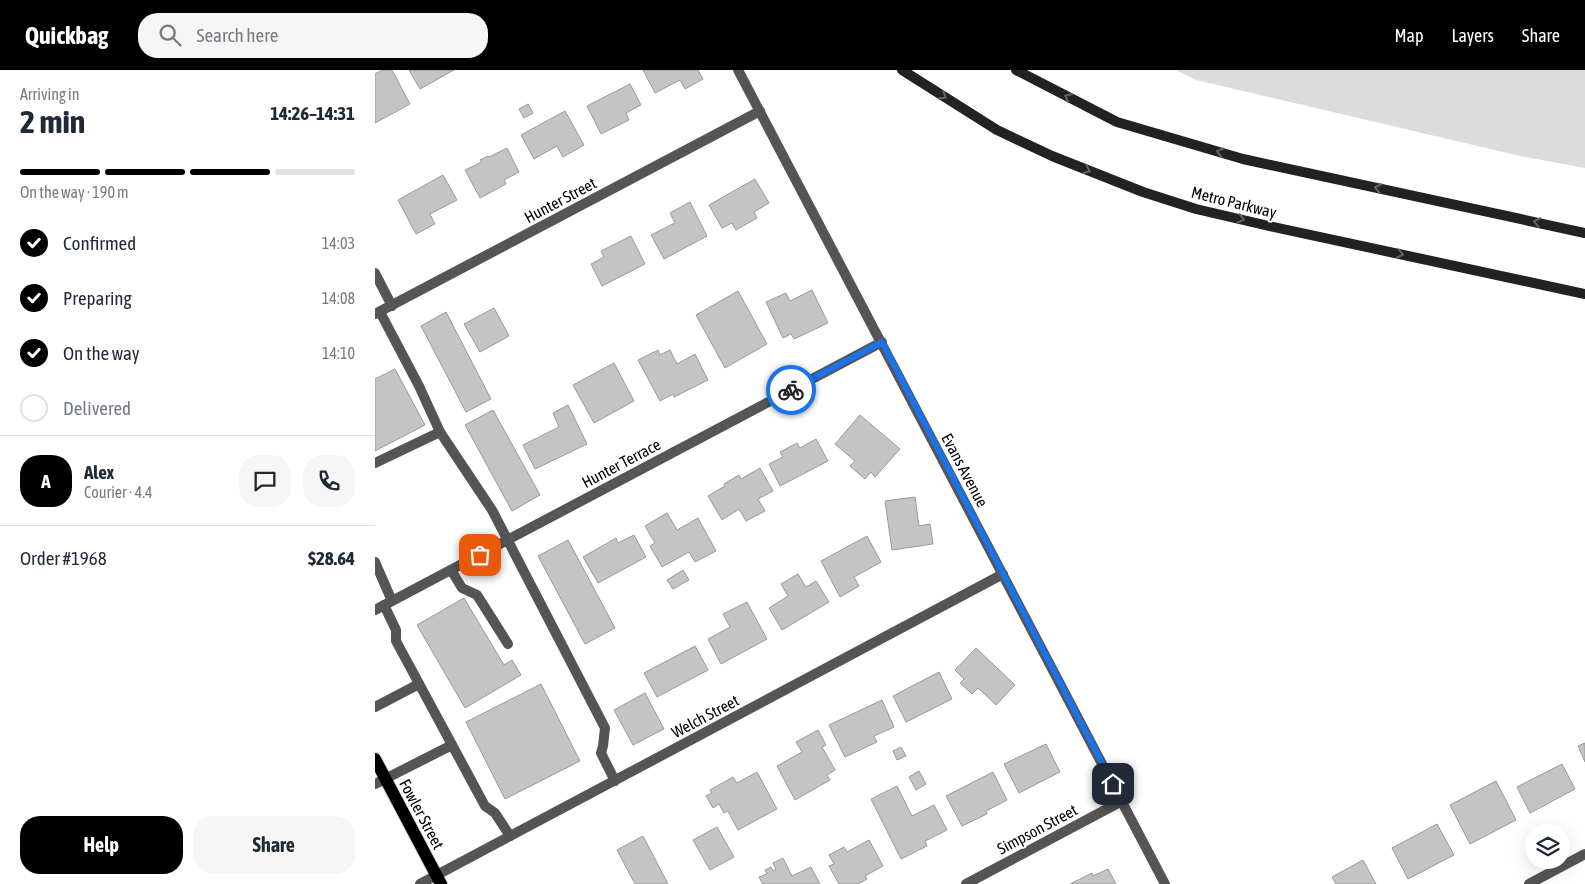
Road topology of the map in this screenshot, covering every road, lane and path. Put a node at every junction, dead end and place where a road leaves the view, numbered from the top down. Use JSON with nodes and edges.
{"nodes":[{"id":1,"x":738,"y":70,"type":"edge"},
{"id":2,"x":901,"y":70,"type":"edge"},
{"id":3,"x":1016,"y":70,"type":"edge"},
{"id":4,"x":760,"y":111,"type":"junction"},
{"id":5,"x":1585,"y":232,"type":"edge"},
{"id":6,"x":375,"y":274,"type":"edge"},
{"id":7,"x":1585,"y":294,"type":"edge"},
{"id":8,"x":392,"y":306,"type":"junction"},
{"id":9,"x":377,"y":313,"type":"edge"},
{"id":10,"x":882,"y":342,"type":"junction"},
{"id":11,"x":440,"y":432,"type":"junction"},
{"id":12,"x":375,"y":463,"type":"edge"},
{"id":13,"x":508,"y":540,"type":"junction"},
{"id":14,"x":375,"y":562,"type":"edge"},
{"id":15,"x":451,"y":570,"type":"junction"},
{"id":16,"x":1003,"y":574,"type":"junction"},
{"id":17,"x":384,"y":606,"type":"edge"},
{"id":18,"x":508,"y":644,"type":"dead end"},
{"id":19,"x":419,"y":684,"type":"junction"},
{"id":20,"x":375,"y":707,"type":"edge"},
{"id":21,"x":452,"y":745,"type":"junction"},
{"id":22,"x":375,"y":759,"type":"edge"},
{"id":23,"x":615,"y":780,"type":"junction"},
{"id":24,"x":380,"y":781,"type":"edge"},
{"id":25,"x":1122,"y":801,"type":"junction"},
{"id":26,"x":510,"y":836,"type":"junction"},
{"id":27,"x":1585,"y":854,"type":"edge"},
{"id":28,"x":439,"y":880,"type":"edge"},
{"id":29,"x":420,"y":884,"type":"edge"},
{"id":30,"x":967,"y":884,"type":"edge"},
{"id":31,"x":1165,"y":884,"type":"edge"},
{"id":32,"x":1529,"y":884,"type":"edge"}],
"edges":[{"from":1,"to":4,"type":"street","name":"Evans Avenue"},
{"from":2,"to":7,"type":"main road","name":"Metro Parkway","one_way":true},
{"from":5,"to":3,"type":"main road","one_way":true},
{"from":4,"to":8,"type":"street","name":"Hunter Street"},
{"from":4,"to":10,"type":"street","name":"Evans Avenue"},
{"from":6,"to":8,"type":"street"},
{"from":8,"to":9,"type":"street","name":"Hunter Street"},
{"from":9,"to":11,"type":"street"},
{"from":10,"to":13,"type":"street","name":"Hunter Terrace"},
{"from":10,"to":16,"type":"street","name":"Evans Avenue"},
{"from":11,"to":12,"type":"street"},
{"from":11,"to":13,"type":"street"},
{"from":13,"to":15,"type":"street","name":"Hunter Terrace"},
{"from":13,"to":23,"type":"street"},
{"from":14,"to":17,"type":"street"},
{"from":15,"to":17,"type":"street","name":"Hunter Terrace"},
{"from":15,"to":18,"type":"street"},
{"from":16,"to":23,"type":"street","name":"Welch Street"},
{"from":16,"to":25,"type":"street","name":"Evans Avenue"},
{"from":17,"to":19,"type":"street"},
{"from":19,"to":20,"type":"street"},
{"from":19,"to":21,"type":"street"},
{"from":21,"to":24,"type":"street"},
{"from":21,"to":26,"type":"street"},
{"from":22,"to":24,"type":"main road","name":"Fowler Street"},
{"from":23,"to":26,"type":"street","name":"Welch Street"},
{"from":24,"to":28,"type":"main road","name":"Fowler Street"},
{"from":25,"to":30,"type":"street","name":"Simpson Street"},
{"from":25,"to":31,"type":"street","name":"Evans Avenue"},
{"from":26,"to":28,"type":"street","name":"Welch Street"},
{"from":27,"to":32,"type":"street"},
{"from":28,"to":29,"type":"street","name":"Welch Street"}]}
